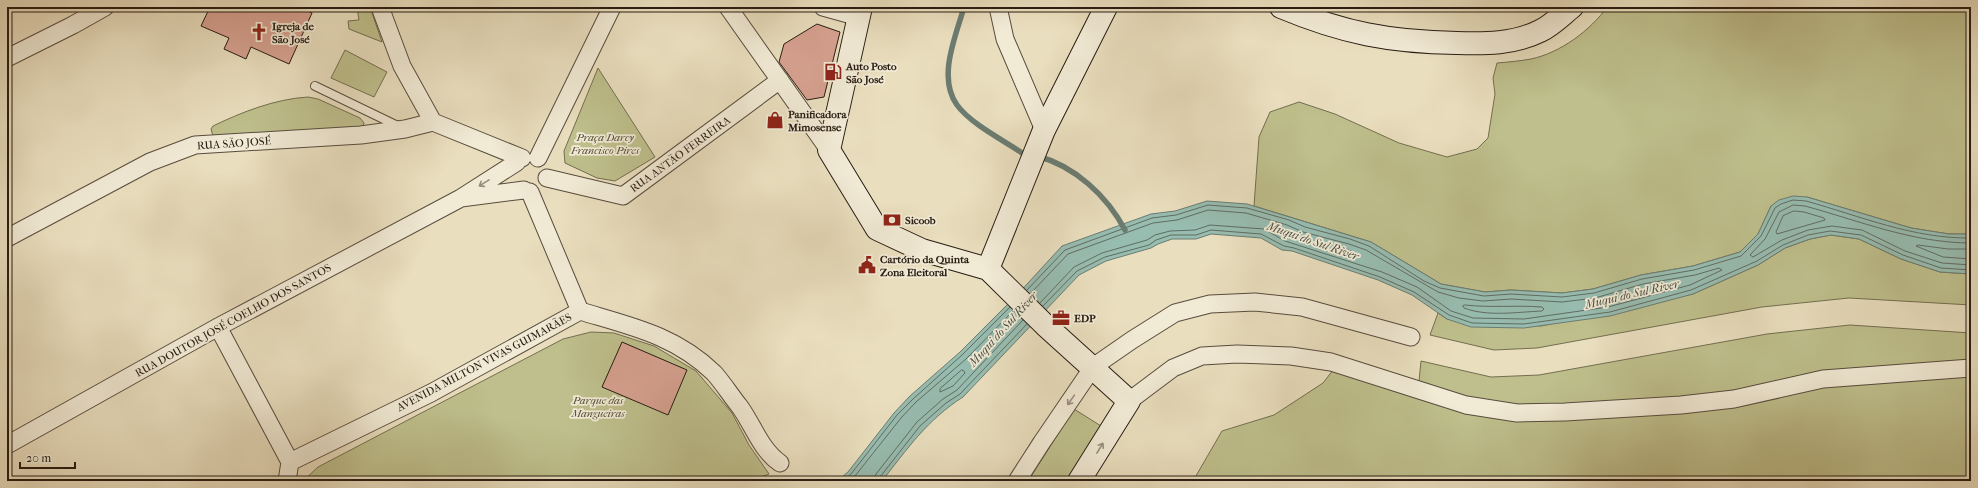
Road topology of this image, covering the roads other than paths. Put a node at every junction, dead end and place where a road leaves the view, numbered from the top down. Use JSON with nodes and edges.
{"nodes":[{"id":1,"x":105,"y":7,"type":"edge"},
{"id":2,"x":380,"y":7,"type":"edge"},
{"id":3,"x":612,"y":7,"type":"edge"},
{"id":4,"x":728,"y":7,"type":"edge"},
{"id":5,"x":823,"y":7,"type":"edge"},
{"id":6,"x":998,"y":7,"type":"edge"},
{"id":7,"x":1106,"y":7,"type":"edge"},
{"id":8,"x":1282,"y":7,"type":"edge"},
{"id":9,"x":1572,"y":7,"type":"edge"},
{"id":10,"x":860,"y":12,"type":"edge"},
{"id":11,"x":7,"y":58,"type":"edge"},
{"id":12,"x":780,"y":80,"type":"junction"},
{"id":13,"x":315,"y":86,"type":"dead end"},
{"id":14,"x":433,"y":122,"type":"junction"},
{"id":15,"x":405,"y":129,"type":"junction"},
{"id":16,"x":1041,"y":137,"type":"junction"},
{"id":17,"x":829,"y":150,"type":"junction"},
{"id":18,"x":526,"y":159,"type":"junction"},
{"id":19,"x":547,"y":178,"type":"junction"},
{"id":20,"x":527,"y":191,"type":"junction"},
{"id":21,"x":461,"y":198,"type":"junction"},
{"id":22,"x":7,"y":238,"type":"edge"},
{"id":23,"x":988,"y":269,"type":"junction"},
{"id":24,"x":580,"y":311,"type":"junction"},
{"id":25,"x":218,"y":327,"type":"junction"},
{"id":26,"x":1411,"y":337,"type":"dead end"},
{"id":27,"x":1093,"y":368,"type":"junction"},
{"id":28,"x":1971,"y":368,"type":"edge"},
{"id":29,"x":1130,"y":401,"type":"junction"},
{"id":30,"x":7,"y":445,"type":"edge"},
{"id":31,"x":290,"y":462,"type":"junction"},
{"id":32,"x":780,"y":463,"type":"dead end"},
{"id":33,"x":287,"y":481,"type":"edge"},
{"id":34,"x":1017,"y":481,"type":"edge"},
{"id":35,"x":1079,"y":481,"type":"edge"}],
"edges":[{"from":1,"to":11,"type":"street"},
{"from":2,"to":14,"type":"street"},
{"from":3,"to":18,"type":"street"},
{"from":4,"to":12,"type":"street"},
{"from":5,"to":10,"type":"street"},
{"from":6,"to":16,"type":"street"},
{"from":7,"to":16,"type":"main road"},
{"from":8,"to":9,"type":"main road"},
{"from":10,"to":17,"type":"main road"},
{"from":12,"to":17,"type":"street"},
{"from":12,"to":19,"type":"street","name":"RUA ANTÃO FERREIRA"},
{"from":13,"to":15,"type":"lane"},
{"from":14,"to":15,"type":"street","name":"RUA SÃO JOSÉ"},
{"from":14,"to":18,"type":"street"},
{"from":15,"to":22,"type":"street","name":"RUA SÃO JOSÉ"},
{"from":16,"to":23,"type":"main road"},
{"from":17,"to":23,"type":"main road"},
{"from":18,"to":19,"type":"street"},
{"from":18,"to":20,"type":"street"},
{"from":18,"to":21,"type":"street","name":"RUA DOUTOR JOSÉ COELHO DOS SANTOS","one_way":true},
{"from":19,"to":20,"type":"street"},
{"from":20,"to":21,"type":"street","name":"RUA DOUTOR JOSÉ COELHO DOS SANTOS"},
{"from":20,"to":24,"type":"street","name":"AVENIDA MILTON VIVAS GUIMARÃES"},
{"from":21,"to":25,"type":"street","name":"RUA DOUTOR JOSÉ COELHO DOS SANTOS"},
{"from":23,"to":27,"type":"main road"},
{"from":24,"to":31,"type":"street","name":"AVENIDA MILTON VIVAS GUIMARÃES"},
{"from":24,"to":32,"type":"street"},
{"from":25,"to":30,"type":"street","name":"RUA DOUTOR JOSÉ COELHO DOS SANTOS"},
{"from":25,"to":31,"type":"street"},
{"from":26,"to":27,"type":"street"},
{"from":27,"to":29,"type":"main road"},
{"from":27,"to":34,"type":"street","one_way":true},
{"from":28,"to":29,"type":"street"},
{"from":35,"to":29,"type":"main road","one_way":true},
{"from":31,"to":33,"type":"street"}]}
